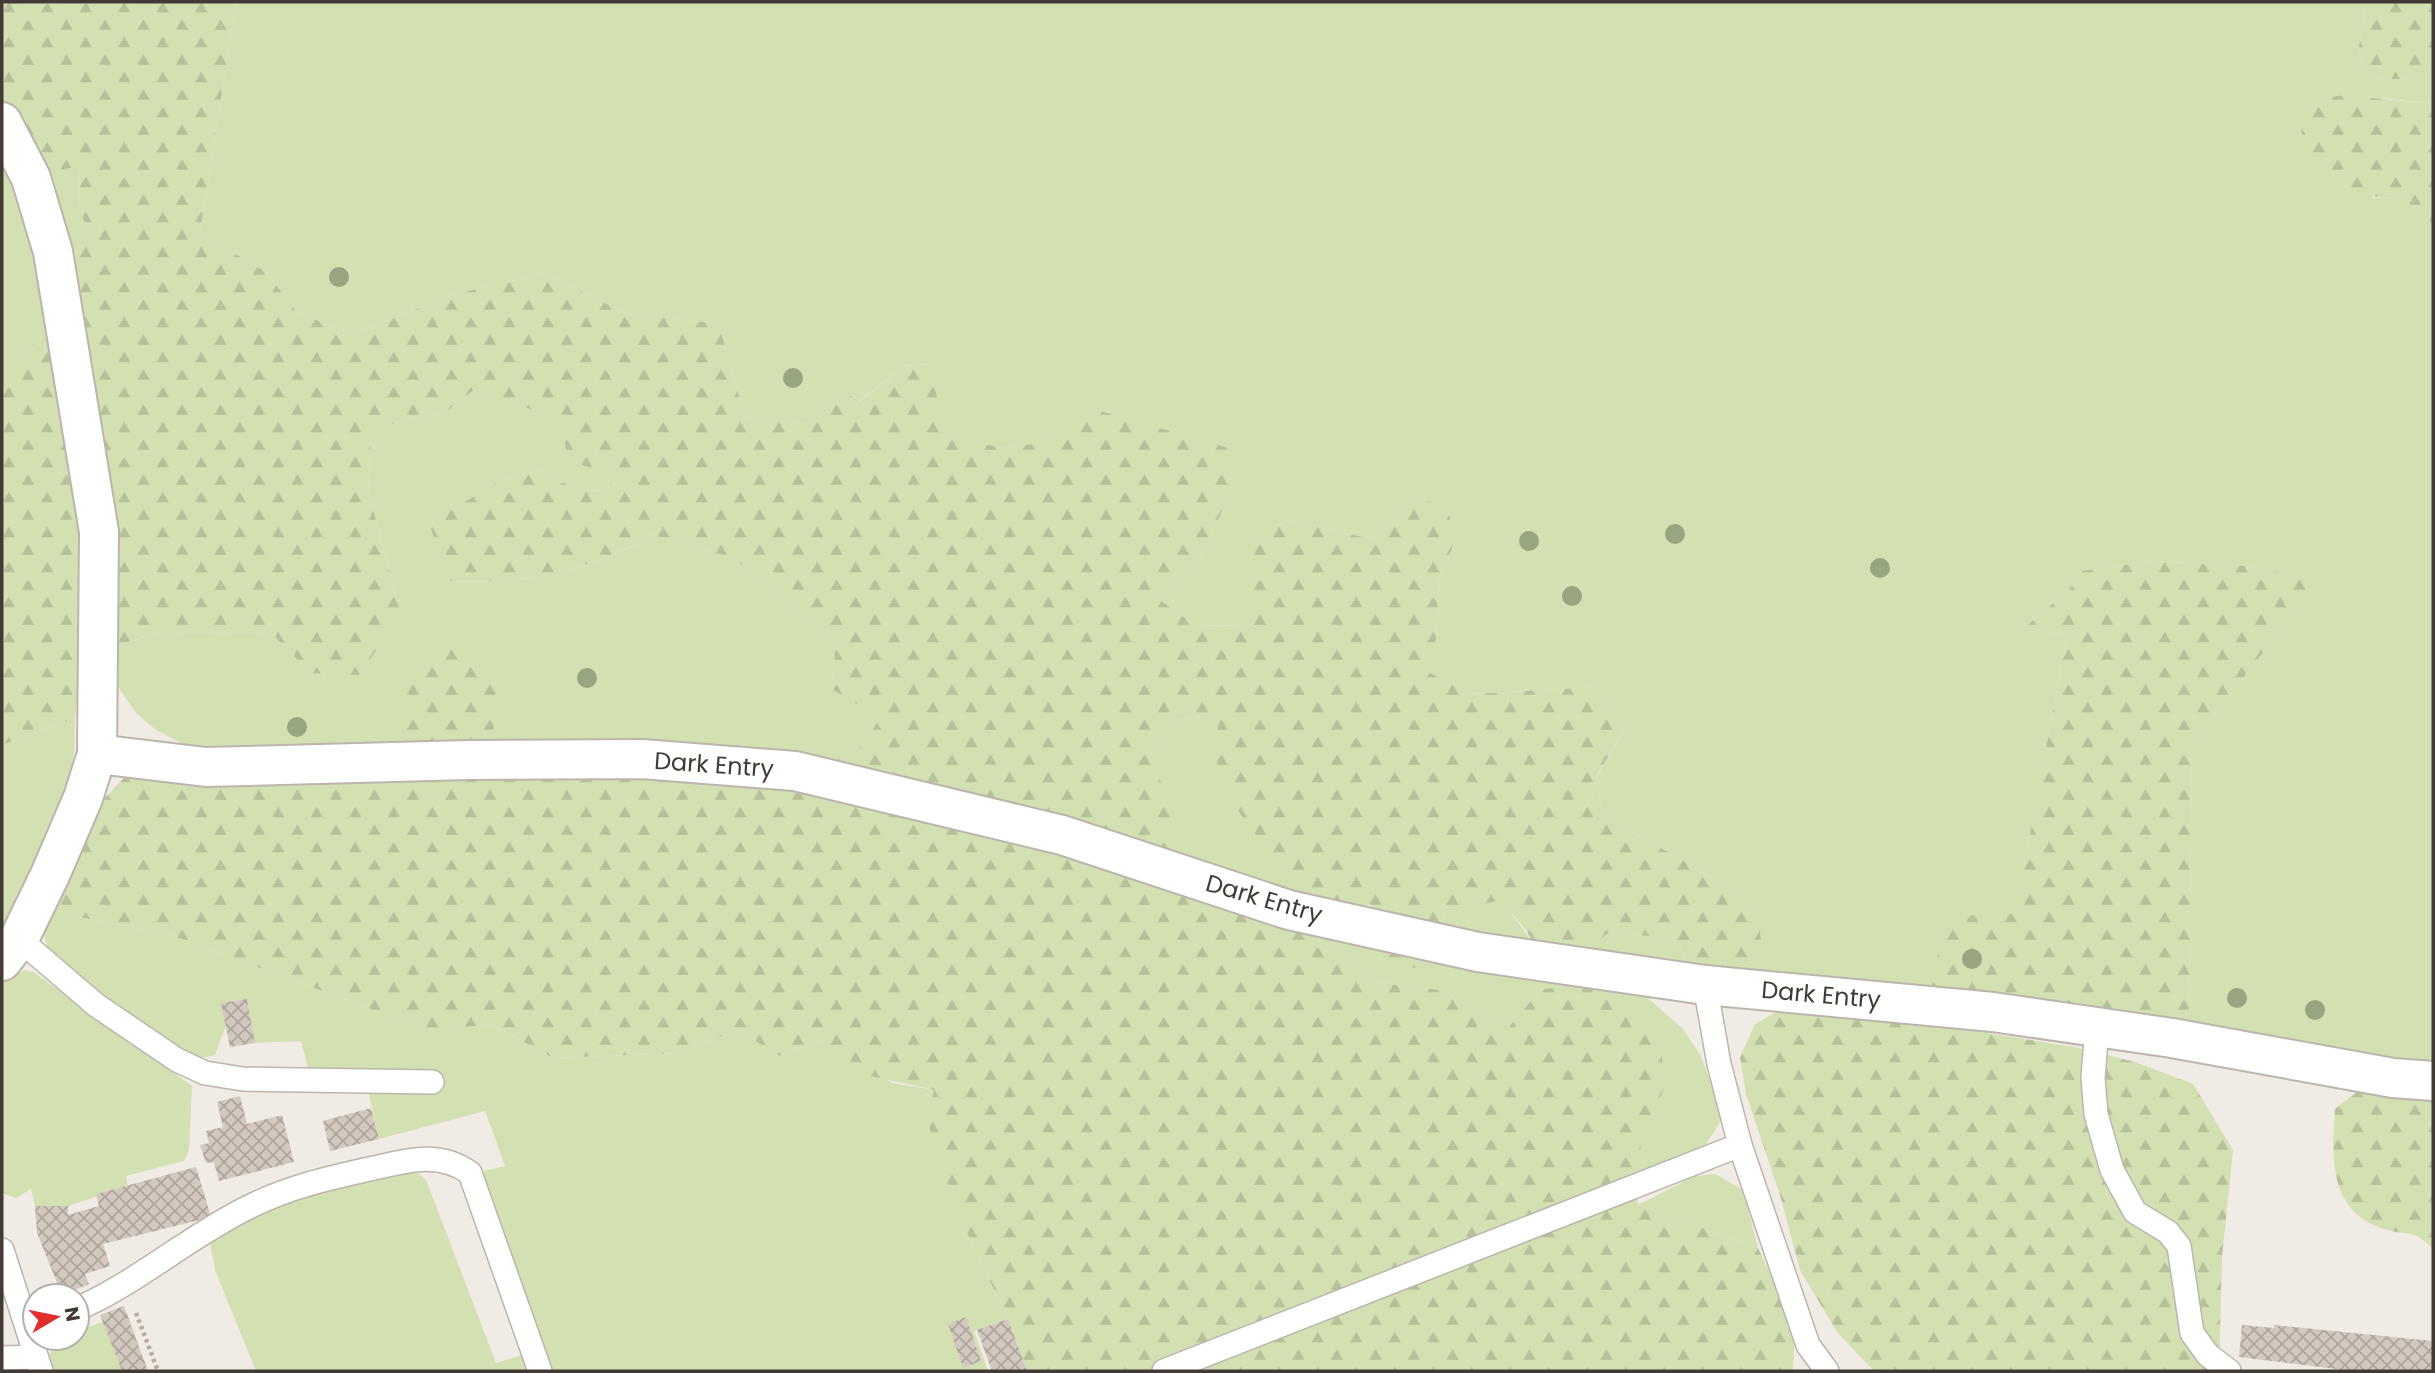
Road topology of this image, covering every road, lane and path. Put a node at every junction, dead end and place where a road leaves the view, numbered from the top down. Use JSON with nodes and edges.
{"nodes":[{"id":1,"x":2,"y":122,"type":"edge"},
{"id":2,"x":97,"y":754,"type":"junction"},
{"id":3,"x":10,"y":950,"type":"edge"},
{"id":4,"x":1705,"y":985,"type":"junction"},
{"id":5,"x":2097,"y":1027,"type":"junction"},
{"id":6,"x":2433,"y":1081,"type":"edge"},
{"id":7,"x":432,"y":1082,"type":"dead end"},
{"id":8,"x":1740,"y":1145,"type":"junction"},
{"id":9,"x":2,"y":1250,"type":"edge"},
{"id":10,"x":124,"y":1283,"type":"junction"},
{"id":11,"x":91,"y":1301,"type":"edge"},
{"id":12,"x":21,"y":1302,"type":"edge"},
{"id":13,"x":2,"y":1358,"type":"edge"},
{"id":14,"x":39,"y":1364,"type":"edge"},
{"id":15,"x":158,"y":1371,"type":"edge"},
{"id":16,"x":540,"y":1371,"type":"edge"},
{"id":17,"x":1164,"y":1371,"type":"edge"},
{"id":18,"x":1827,"y":1371,"type":"edge"},
{"id":19,"x":2229,"y":1371,"type":"edge"}],
"edges":[{"from":1,"to":2,"type":"street"},
{"from":2,"to":3,"type":"street"},
{"from":2,"to":4,"type":"street","name":"Dark Entry"},
{"from":3,"to":7,"type":"lane"},
{"from":4,"to":5,"type":"street","name":"Dark Entry"},
{"from":4,"to":8,"type":"lane"},
{"from":5,"to":6,"type":"street","name":"Dark Entry"},
{"from":5,"to":19,"type":"lane"},
{"from":8,"to":17,"type":"lane"},
{"from":8,"to":18,"type":"lane"},
{"from":9,"to":12,"type":"lane"},
{"from":10,"to":11,"type":"lane"},
{"from":10,"to":15,"type":"path"},
{"from":10,"to":16,"type":"lane"},
{"from":13,"to":14,"type":"lane"}]}
